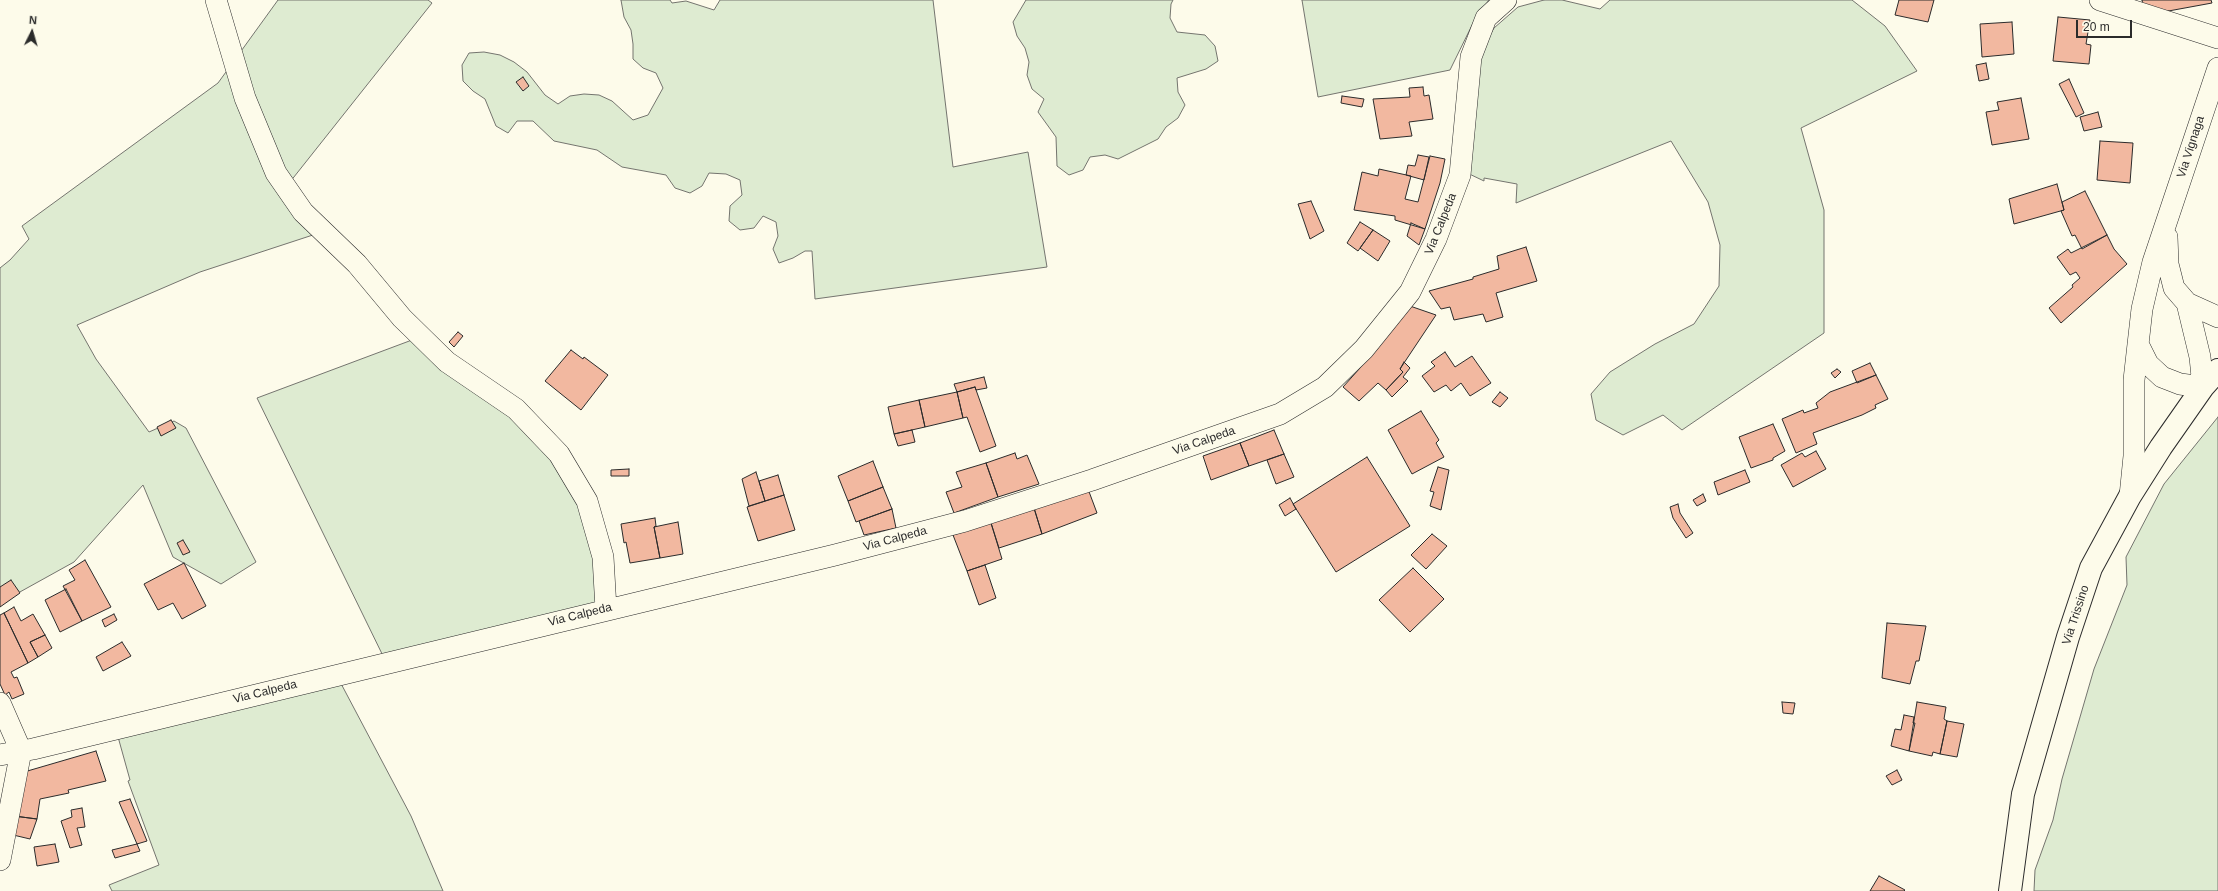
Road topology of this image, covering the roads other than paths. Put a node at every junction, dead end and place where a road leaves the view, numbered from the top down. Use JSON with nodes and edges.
{"nodes":[{"id":1,"x":216,"y":0,"type":"edge"},
{"id":2,"x":1506,"y":0,"type":"edge"},
{"id":3,"x":2100,"y":0,"type":"edge"},
{"id":4,"x":2218,"y":38,"type":"edge"},
{"id":5,"x":2218,"y":68,"type":"edge"},
{"id":6,"x":2166,"y":226,"type":"junction"},
{"id":7,"x":2187,"y":304,"type":"junction"},
{"id":8,"x":2218,"y":317,"type":"edge"},
{"id":9,"x":2138,"y":344,"type":"junction"},
{"id":10,"x":2218,"y":370,"type":"edge"},
{"id":11,"x":2203,"y":387,"type":"junction"},
{"id":12,"x":2130,"y":496,"type":"junction"},
{"id":13,"x":606,"y":608,"type":"junction"},
{"id":14,"x":0,"y":702,"type":"edge"},
{"id":15,"x":21,"y":752,"type":"junction"},
{"id":16,"x":0,"y":755,"type":"edge"},
{"id":17,"x":0,"y":860,"type":"edge"},
{"id":18,"x":2010,"y":891,"type":"edge"}],
"edges":[{"from":1,"to":13,"type":"street"},
{"from":2,"to":13,"type":"street","name":"Via Calpeda"},
{"from":3,"to":4,"type":"street"},
{"from":5,"to":6,"type":"street","name":"Via Vignaga"},
{"from":6,"to":7,"type":"street","name":"Via Vignaga"},
{"from":6,"to":9,"type":"street","name":"Via Vignaga"},
{"from":7,"to":8,"type":"street","name":"Via Vignaga"},
{"from":7,"to":11,"type":"street","name":"Via Vignaga"},
{"from":9,"to":11,"type":"street"},
{"from":9,"to":12,"type":"street","name":"Via Vignaga"},
{"from":10,"to":11,"type":"main road","name":"Via Trissino"},
{"from":11,"to":12,"type":"main road","name":"Via Trissino"},
{"from":12,"to":18,"type":"main road","name":"Via Trissino"},
{"from":13,"to":15,"type":"street","name":"Via Calpeda"},
{"from":14,"to":15,"type":"street"},
{"from":15,"to":16,"type":"street","name":"Via Calpeda"},
{"from":15,"to":17,"type":"street"}]}
